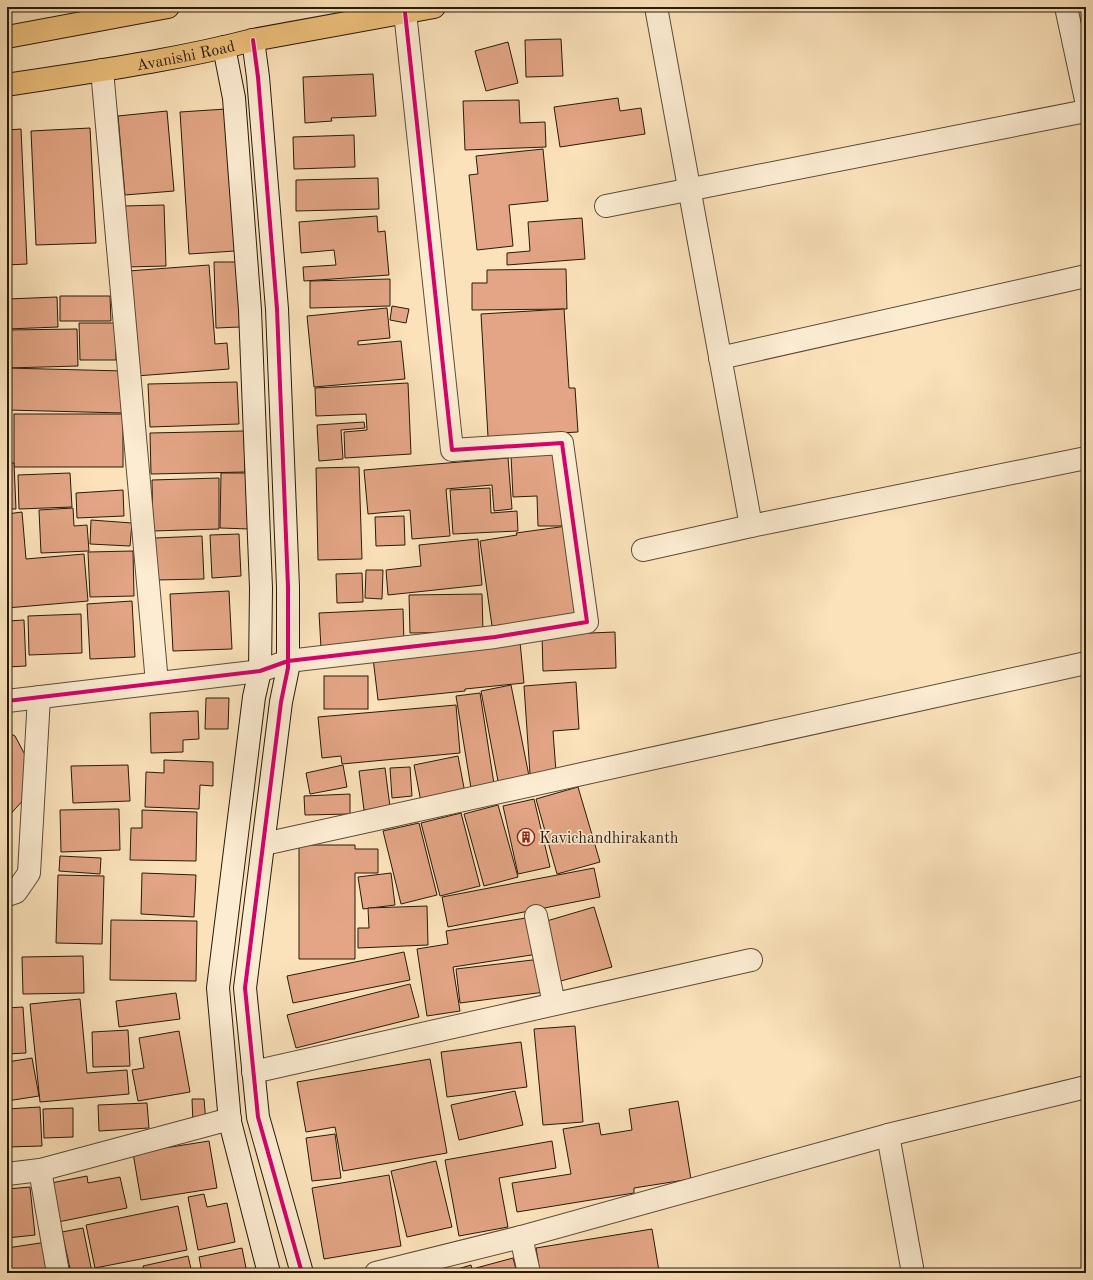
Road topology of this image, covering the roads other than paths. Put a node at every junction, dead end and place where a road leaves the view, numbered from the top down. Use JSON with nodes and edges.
{"nodes":[{"id":1,"x":168,"y":7,"type":"edge"},
{"id":2,"x":434,"y":7,"type":"edge"},
{"id":3,"x":656,"y":7,"type":"edge"},
{"id":4,"x":1066,"y":7,"type":"edge"},
{"id":5,"x":405,"y":12,"type":"junction"},
{"id":6,"x":7,"y":37,"type":"edge"},
{"id":7,"x":252,"y":40,"type":"junction"},
{"id":8,"x":224,"y":47,"type":"junction"},
{"id":9,"x":102,"y":70,"type":"junction"},
{"id":10,"x":7,"y":85,"type":"edge"},
{"id":11,"x":1086,"y":100,"type":"edge"},
{"id":12,"x":1086,"y":111,"type":"edge"},
{"id":13,"x":690,"y":189,"type":"junction"},
{"id":14,"x":606,"y":206,"type":"dead end"},
{"id":15,"x":1086,"y":276,"type":"edge"},
{"id":16,"x":720,"y":358,"type":"junction"},
{"id":17,"x":1086,"y":458,"type":"edge"},
{"id":18,"x":751,"y":526,"type":"junction"},
{"id":19,"x":643,"y":550,"type":"dead end"},
{"id":20,"x":288,"y":661,"type":"junction"},
{"id":21,"x":1086,"y":663,"type":"edge"},
{"id":22,"x":260,"y":671,"type":"junction"},
{"id":23,"x":157,"y":683,"type":"junction"},
{"id":24,"x":38,"y":697,"type":"junction"},
{"id":25,"x":7,"y":701,"type":"edge"},
{"id":26,"x":264,"y":844,"type":"junction"},
{"id":27,"x":7,"y":895,"type":"edge"},
{"id":28,"x":536,"y":916,"type":"dead end"},
{"id":29,"x":751,"y":960,"type":"dead end"},
{"id":30,"x":554,"y":1004,"type":"junction"},
{"id":31,"x":253,"y":1072,"type":"junction"},
{"id":32,"x":1086,"y":1087,"type":"edge"},
{"id":33,"x":230,"y":1120,"type":"junction"},
{"id":34,"x":888,"y":1135,"type":"junction"},
{"id":35,"x":40,"y":1170,"type":"junction"},
{"id":36,"x":7,"y":1174,"type":"edge"},
{"id":37,"x":521,"y":1237,"type":"junction"},
{"id":38,"x":58,"y":1273,"type":"edge"},
{"id":39,"x":269,"y":1273,"type":"edge"},
{"id":40,"x":302,"y":1273,"type":"edge"},
{"id":41,"x":376,"y":1273,"type":"edge"},
{"id":42,"x":529,"y":1273,"type":"edge"},
{"id":43,"x":914,"y":1273,"type":"edge"}],
"edges":[{"from":1,"to":6,"type":"main road"},
{"from":2,"to":5,"type":"main road","name":"Avanishi Road"},
{"from":3,"to":13,"type":"street"},
{"from":4,"to":11,"type":"street"},
{"from":5,"to":7,"type":"main road","name":"Avanishi Road"},
{"from":5,"to":20,"type":"street"},
{"from":7,"to":8,"type":"main road","name":"Avanishi Road"},
{"from":7,"to":20,"type":"street"},
{"from":8,"to":9,"type":"main road","name":"Avanishi Road"},
{"from":8,"to":22,"type":"street"},
{"from":9,"to":10,"type":"main road","name":"Avanishi Road"},
{"from":9,"to":23,"type":"street"},
{"from":12,"to":13,"type":"street"},
{"from":13,"to":14,"type":"street"},
{"from":13,"to":16,"type":"street"},
{"from":15,"to":16,"type":"street"},
{"from":16,"to":18,"type":"street"},
{"from":17,"to":18,"type":"street"},
{"from":18,"to":19,"type":"street"},
{"from":20,"to":22,"type":"street"},
{"from":20,"to":26,"type":"street"},
{"from":21,"to":26,"type":"street"},
{"from":22,"to":23,"type":"street"},
{"from":22,"to":33,"type":"street"},
{"from":23,"to":24,"type":"street"},
{"from":24,"to":25,"type":"street"},
{"from":24,"to":27,"type":"street"},
{"from":26,"to":31,"type":"street"},
{"from":28,"to":30,"type":"street"},
{"from":29,"to":30,"type":"street"},
{"from":30,"to":31,"type":"street"},
{"from":31,"to":40,"type":"street"},
{"from":32,"to":34,"type":"street"},
{"from":33,"to":35,"type":"street"},
{"from":33,"to":39,"type":"street"},
{"from":34,"to":37,"type":"street"},
{"from":34,"to":43,"type":"street"},
{"from":35,"to":36,"type":"street"},
{"from":35,"to":38,"type":"street"},
{"from":37,"to":41,"type":"street"},
{"from":37,"to":42,"type":"street"}]}
